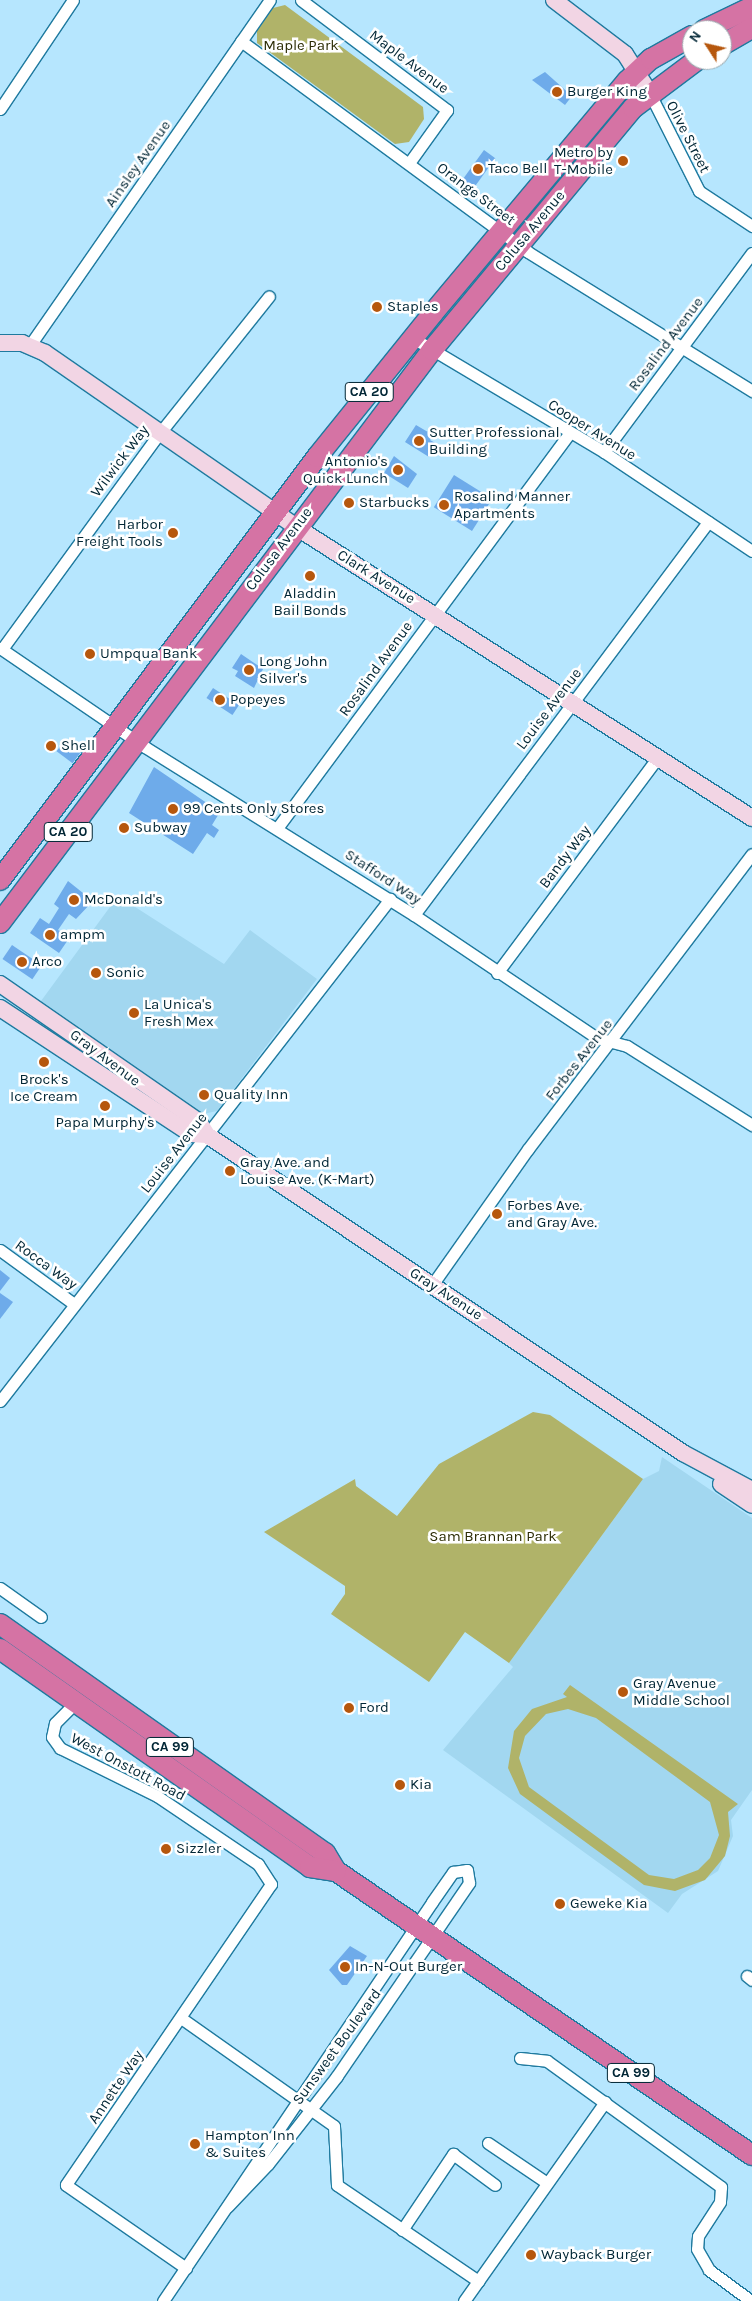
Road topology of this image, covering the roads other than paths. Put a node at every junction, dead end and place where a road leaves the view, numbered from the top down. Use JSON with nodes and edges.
{"nodes":[{"id":1,"x":73,"y":0,"type":"edge"},
{"id":2,"x":270,"y":0,"type":"edge"},
{"id":3,"x":301,"y":0,"type":"edge"},
{"id":4,"x":554,"y":0,"type":"edge"},
{"id":5,"x":750,"y":0,"type":"edge"},
{"id":6,"x":752,"y":6,"type":"edge"},
{"id":7,"x":724,"y":20,"type":"edge"},
{"id":8,"x":751,"y":25,"type":"edge"},
{"id":9,"x":732,"y":39,"type":"edge"},
{"id":10,"x":241,"y":41,"type":"junction"},
{"id":11,"x":682,"y":42,"type":"edge"},
{"id":12,"x":637,"y":70,"type":"junction"},
{"id":13,"x":682,"y":70,"type":"edge"},
{"id":14,"x":649,"y":92,"type":"junction"},
{"id":15,"x":0,"y":109,"type":"edge"},
{"id":16,"x":409,"y":163,"type":"junction"},
{"id":17,"x":752,"y":226,"type":"edge"},
{"id":18,"x":500,"y":232,"type":"junction"},
{"id":19,"x":518,"y":245,"type":"junction"},
{"id":20,"x":752,"y":253,"type":"edge"},
{"id":21,"x":269,"y":296,"type":"dead end"},
{"id":22,"x":413,"y":338,"type":"junction"},
{"id":23,"x":0,"y":343,"type":"edge"},
{"id":24,"x":684,"y":345,"type":"junction"},
{"id":25,"x":30,"y":346,"type":"junction"},
{"id":26,"x":432,"y":350,"type":"junction"},
{"id":27,"x":752,"y":391,"type":"edge"},
{"id":28,"x":570,"y":433,"type":"junction"},
{"id":29,"x":159,"y":434,"type":"junction"},
{"id":30,"x":604,"y":452,"type":"junction"},
{"id":31,"x":276,"y":513,"type":"junction"},
{"id":32,"x":708,"y":522,"type":"junction"},
{"id":33,"x":296,"y":527,"type":"junction"},
{"id":34,"x":752,"y":551,"type":"edge"},
{"id":35,"x":434,"y":614,"type":"junction"},
{"id":36,"x":1,"y":649,"type":"edge"},
{"id":37,"x":573,"y":702,"type":"junction"},
{"id":38,"x":117,"y":728,"type":"junction"},
{"id":39,"x":136,"y":740,"type":"junction"},
{"id":40,"x":657,"y":758,"type":"junction"},
{"id":41,"x":752,"y":818,"type":"edge"},
{"id":42,"x":278,"y":827,"type":"junction"},
{"id":43,"x":752,"y":854,"type":"edge"},
{"id":44,"x":0,"y":880,"type":"edge"},
{"id":45,"x":390,"y":899,"type":"junction"},
{"id":46,"x":414,"y":915,"type":"junction"},
{"id":47,"x":0,"y":923,"type":"edge"},
{"id":48,"x":497,"y":973,"type":"junction"},
{"id":49,"x":0,"y":984,"type":"edge"},
{"id":50,"x":0,"y":1008,"type":"edge"},
{"id":51,"x":613,"y":1042,"type":"junction"},
{"id":52,"x":752,"y":1125,"type":"edge"},
{"id":53,"x":207,"y":1135,"type":"junction"},
{"id":54,"x":0,"y":1250,"type":"edge"},
{"id":55,"x":432,"y":1285,"type":"junction"},
{"id":56,"x":74,"y":1304,"type":"junction"},
{"id":57,"x":0,"y":1401,"type":"edge"},
{"id":58,"x":684,"y":1453,"type":"junction"},
{"id":59,"x":752,"y":1490,"type":"edge"},
{"id":60,"x":752,"y":1505,"type":"edge"},
{"id":61,"x":0,"y":1588,"type":"edge"},
{"id":62,"x":41,"y":1617,"type":"dead end"},
{"id":63,"x":0,"y":1624,"type":"edge"},
{"id":64,"x":0,"y":1649,"type":"edge"},
{"id":65,"x":74,"y":1703,"type":"junction"},
{"id":66,"x":336,"y":1871,"type":"junction"},
{"id":67,"x":271,"y":1884,"type":"joint"},
{"id":68,"x":423,"y":1932,"type":"junction"},
{"id":69,"x":181,"y":2018,"type":"junction"},
{"id":70,"x":520,"y":2058,"type":"dead end"},
{"id":71,"x":296,"y":2100,"type":"junction"},
{"id":72,"x":604,"y":2102,"type":"junction"},
{"id":73,"x":310,"y":2110,"type":"junction"},
{"id":74,"x":488,"y":2143,"type":"dead end"},
{"id":75,"x":752,"y":2155,"type":"edge"},
{"id":76,"x":547,"y":2183,"type":"junction"},
{"id":77,"x":495,"y":2185,"type":"dead end"},
{"id":78,"x":227,"y":2207,"type":"junction"},
{"id":79,"x":402,"y":2230,"type":"junction"},
{"id":80,"x":186,"y":2268,"type":"junction"},
{"id":81,"x":478,"y":2281,"type":"junction"},
{"id":82,"x":163,"y":2301,"type":"edge"},
{"id":83,"x":464,"y":2301,"type":"edge"},
{"id":84,"x":752,"y":2301,"type":"edge"}],
"edges":[{"from":1,"to":15,"type":"street"},
{"from":2,"to":10,"type":"street","name":"Ainsley Avenue"},
{"from":3,"to":16,"type":"street","name":"Maple Avenue"},
{"from":4,"to":12,"type":"main road"},
{"from":5,"to":6,"type":"street"},
{"from":6,"to":7,"type":"highway"},
{"from":8,"to":9,"type":"highway"},
{"from":10,"to":16,"type":"street","name":"Orange Street"},
{"from":10,"to":25,"type":"street","name":"Ainsley Avenue"},
{"from":11,"to":12,"type":"highway","name":"Colusa Avenue","number":"CA 20"},
{"from":12,"to":14,"type":"main road"},
{"from":12,"to":18,"type":"highway","name":"Colusa Avenue","number":"CA 20"},
{"from":13,"to":14,"type":"highway","name":"Colusa Avenue","number":"CA 20"},
{"from":14,"to":17,"type":"street","name":"Olive Street"},
{"from":14,"to":19,"type":"highway","name":"Colusa Avenue","number":"CA 20"},
{"from":16,"to":18,"type":"street","name":"Orange Street"},
{"from":18,"to":19,"type":"street","name":"Orange Street"},
{"from":18,"to":22,"type":"highway","name":"Colusa Avenue","number":"CA 20"},
{"from":19,"to":24,"type":"street","name":"Orange Street"},
{"from":19,"to":26,"type":"highway","name":"Colusa Avenue","number":"CA 20"},
{"from":20,"to":24,"type":"street","name":"Rosalind Avenue"},
{"from":21,"to":29,"type":"street","name":"Wilwick Way"},
{"from":22,"to":26,"type":"street","name":"Cooper Avenue"},
{"from":22,"to":31,"type":"highway","name":"Colusa Avenue","number":"CA 20"},
{"from":23,"to":25,"type":"main road","name":"Clark Avenue"},
{"from":24,"to":27,"type":"street","name":"Orange Street"},
{"from":24,"to":30,"type":"street","name":"Rosalind Avenue"},
{"from":25,"to":29,"type":"main road","name":"Clark Avenue"},
{"from":26,"to":28,"type":"street","name":"Cooper Avenue"},
{"from":26,"to":33,"type":"highway","name":"Colusa Avenue","number":"CA 20"},
{"from":28,"to":30,"type":"street","name":"Cooper Avenue"},
{"from":28,"to":35,"type":"street","name":"Rosalind Avenue"},
{"from":29,"to":31,"type":"main road","name":"Clark Avenue"},
{"from":29,"to":36,"type":"street","name":"Wilwick Way"},
{"from":30,"to":32,"type":"street","name":"Cooper Avenue"},
{"from":31,"to":33,"type":"main road","name":"Clark Avenue"},
{"from":31,"to":38,"type":"highway","name":"Colusa Avenue","number":"CA 20"},
{"from":32,"to":34,"type":"street","name":"Cooper Avenue"},
{"from":32,"to":37,"type":"street","name":"Louise Avenue"},
{"from":33,"to":35,"type":"main road","name":"Clark Avenue"},
{"from":33,"to":39,"type":"highway","name":"Colusa Avenue","number":"CA 20"},
{"from":35,"to":37,"type":"main road","name":"Clark Avenue"},
{"from":35,"to":42,"type":"street","name":"Rosalind Avenue"},
{"from":36,"to":38,"type":"street","name":"Stafford Way"},
{"from":37,"to":40,"type":"main road","name":"Clark Avenue"},
{"from":37,"to":46,"type":"street","name":"Louise Avenue"},
{"from":38,"to":39,"type":"street","name":"Stafford Way"},
{"from":38,"to":44,"type":"highway","name":"Colusa Avenue","number":"CA 20"},
{"from":39,"to":42,"type":"street","name":"Stafford Way"},
{"from":39,"to":47,"type":"highway","name":"Colusa Avenue","number":"CA 20"},
{"from":40,"to":41,"type":"main road","name":"Clark Avenue"},
{"from":40,"to":48,"type":"street","name":"Bandy Way"},
{"from":42,"to":45,"type":"street","name":"Stafford Way"},
{"from":43,"to":51,"type":"street","name":"Forbes Avenue"},
{"from":45,"to":46,"type":"street","name":"Stafford Way"},
{"from":45,"to":53,"type":"street","name":"Louise Avenue"},
{"from":46,"to":48,"type":"street","name":"Stafford Way"},
{"from":48,"to":51,"type":"street","name":"Stafford Way"},
{"from":49,"to":53,"type":"main road","name":"Gray Avenue"},
{"from":50,"to":53,"type":"main road","name":"Gray Avenue"},
{"from":51,"to":52,"type":"street","name":"Stafford Way"},
{"from":51,"to":55,"type":"street","name":"Forbes Avenue"},
{"from":53,"to":55,"type":"main road","name":"Gray Avenue"},
{"from":53,"to":56,"type":"street","name":"Louise Avenue"},
{"from":54,"to":56,"type":"street","name":"Rocca Way"},
{"from":55,"to":58,"type":"main road","name":"Gray Avenue"},
{"from":56,"to":57,"type":"street","name":"Louise Avenue"},
{"from":58,"to":59,"type":"main road","name":"Gray Avenue"},
{"from":58,"to":60,"type":"main road","name":"Gray Avenue"},
{"from":61,"to":62,"type":"street"},
{"from":63,"to":66,"type":"highway","number":"CA 99"},
{"from":64,"to":65,"type":"highway","number":"CA 99"},
{"from":65,"to":66,"type":"highway","number":"CA 99"},
{"from":65,"to":67,"type":"street","name":"West Onstott Road"},
{"from":66,"to":68,"type":"highway","number":"CA 99"},
{"from":67,"to":69,"type":"street","name":"Annette Way"},
{"from":68,"to":68,"type":"street","name":"Sunsweet Boulevard"},
{"from":68,"to":71,"type":"street","name":"Sunsweet Boulevard"},
{"from":68,"to":73,"type":"street","name":"Sunsweet Boulevard"},
{"from":68,"to":75,"type":"highway","number":"CA 99"},
{"from":69,"to":71,"type":"street"},
{"from":69,"to":80,"type":"street","name":"Annette Way"},
{"from":70,"to":72,"type":"street"},
{"from":71,"to":73,"type":"street"},
{"from":71,"to":78,"type":"street","name":"Sunsweet Boulevard"},
{"from":72,"to":76,"type":"street"},
{"from":72,"to":84,"type":"street"},
{"from":73,"to":78,"type":"street","name":"Sunsweet Boulevard"},
{"from":73,"to":79,"type":"street"},
{"from":74,"to":76,"type":"street"},
{"from":76,"to":81,"type":"street"},
{"from":77,"to":79,"type":"street"},
{"from":78,"to":80,"type":"street","name":"Sunsweet Boulevard"},
{"from":79,"to":81,"type":"street"},
{"from":80,"to":82,"type":"street","name":"Sunsweet Boulevard"},
{"from":81,"to":83,"type":"street"}]}
